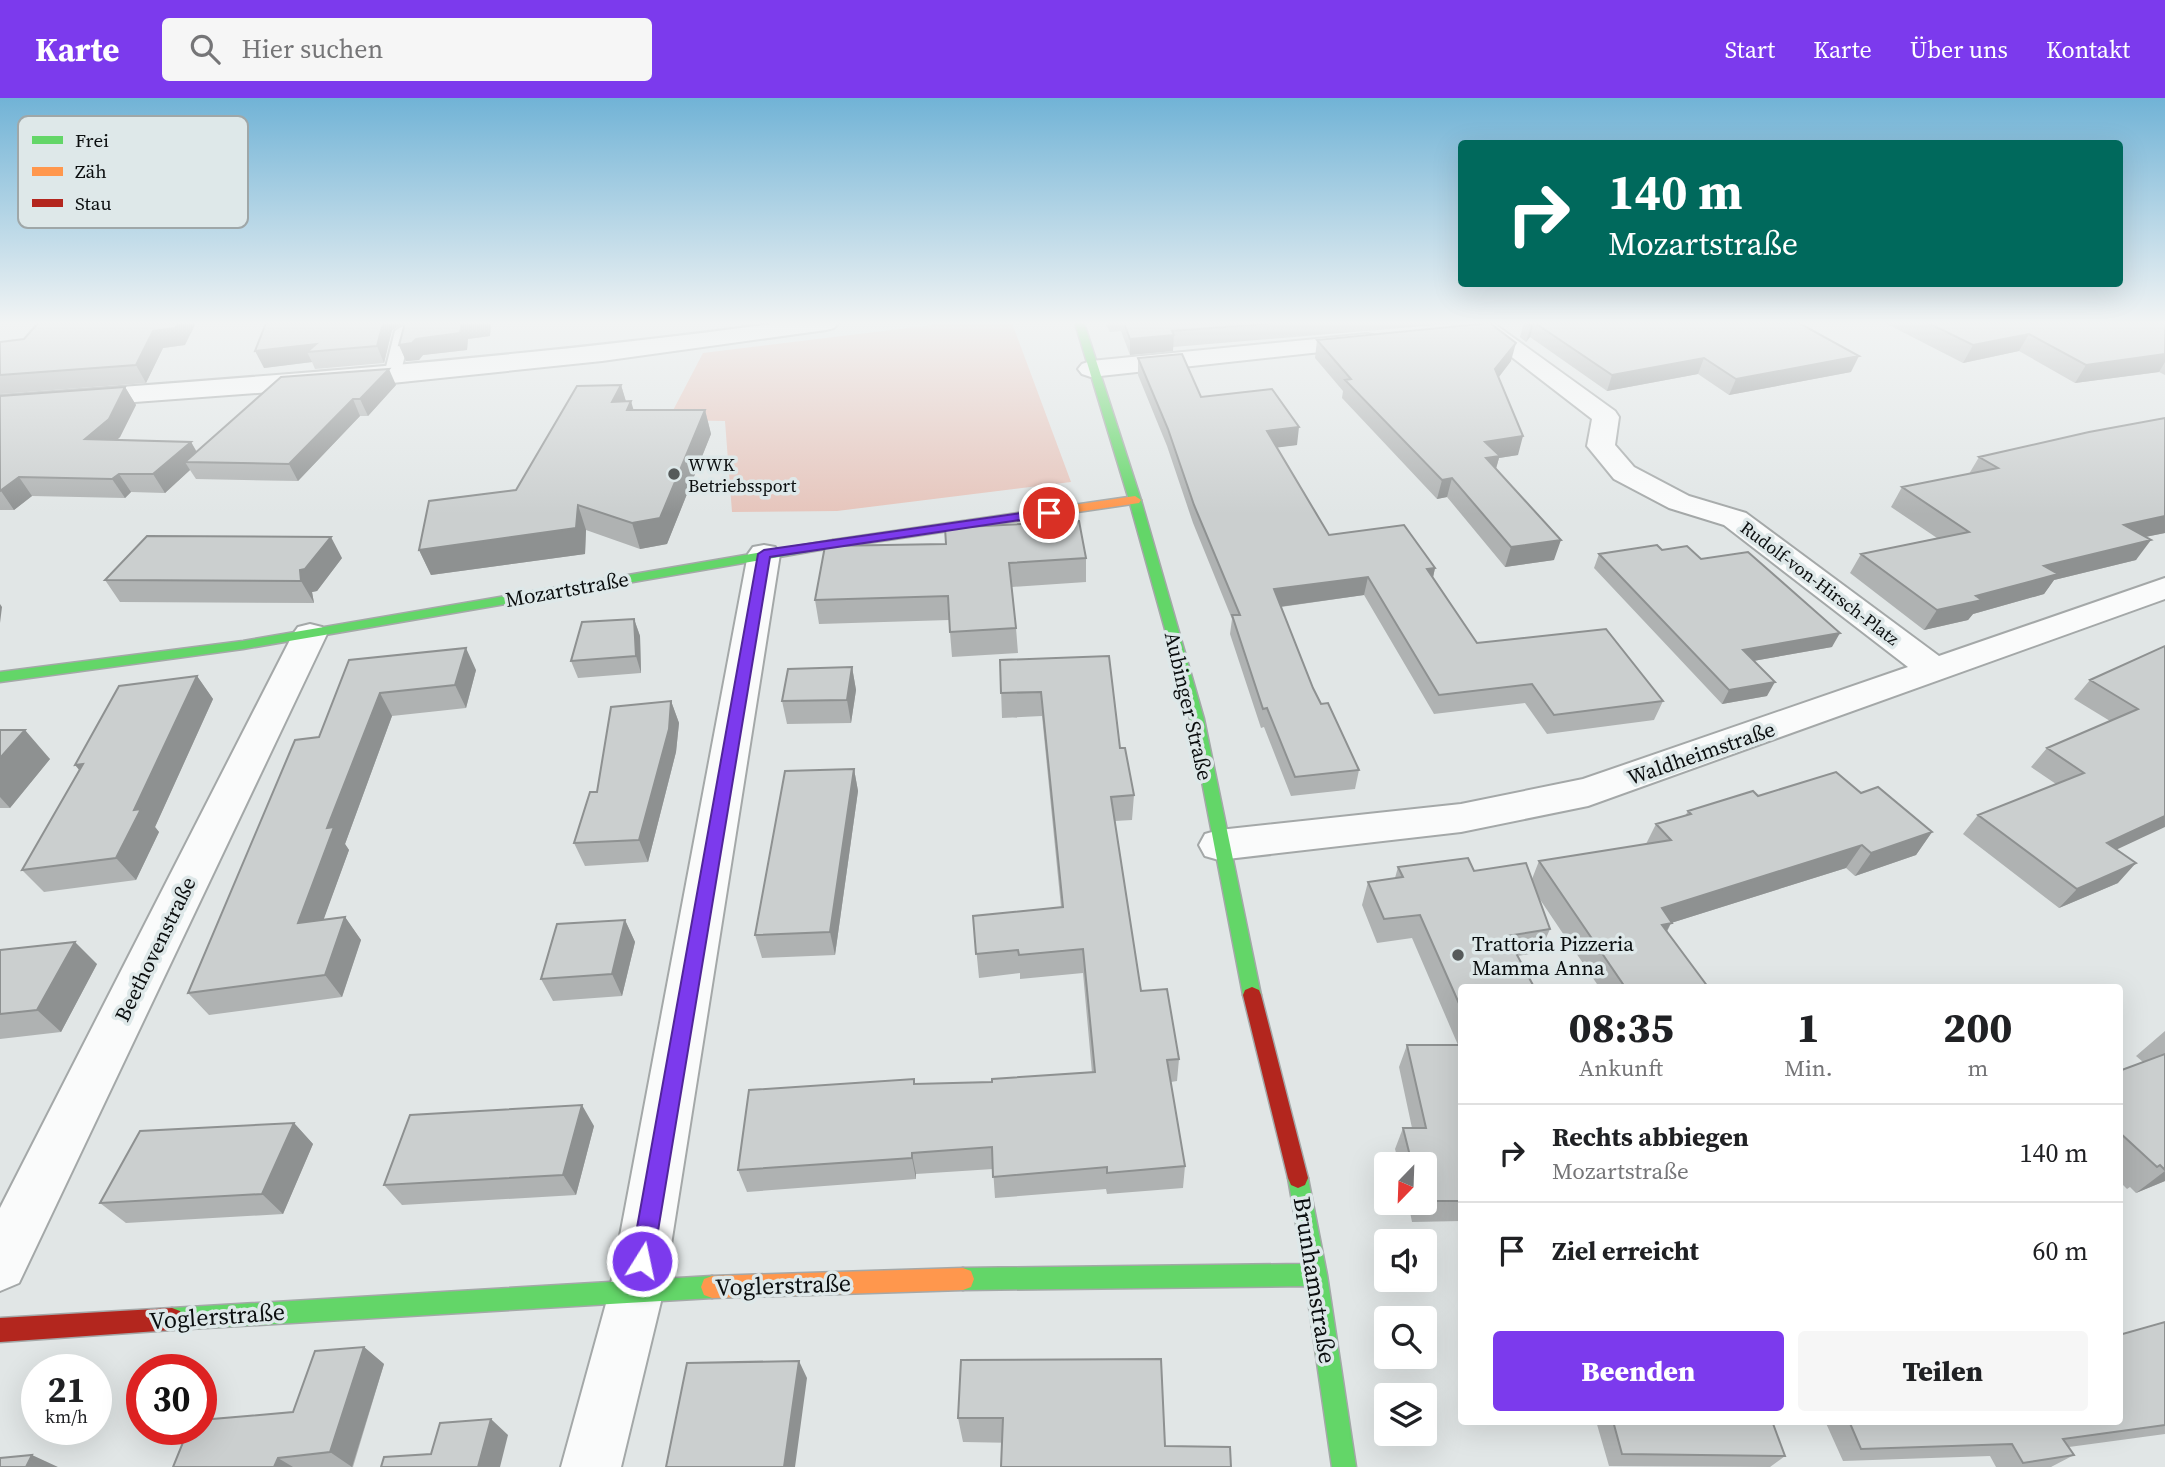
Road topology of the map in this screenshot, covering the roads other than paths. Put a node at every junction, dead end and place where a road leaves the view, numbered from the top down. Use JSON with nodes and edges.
{"nodes":[{"id":1,"x":231,"y":387,"type":"edge"},
{"id":2,"x":1097,"y":387,"type":"edge"},
{"id":3,"x":1561,"y":387,"type":"edge"},
{"id":4,"x":0,"y":404,"type":"edge"},
{"id":5,"x":1135,"y":500,"type":"junction"},
{"id":6,"x":764,"y":554,"type":"junction"},
{"id":7,"x":2165,"y":587,"type":"edge"},
{"id":8,"x":310,"y":634,"type":"junction"},
{"id":9,"x":1936,"y":671,"type":"junction"},
{"id":10,"x":0,"y":677,"type":"edge"},
{"id":11,"x":1219,"y":845,"type":"junction"},
{"id":12,"x":1275,"y":1096,"type":"joint"},
{"id":13,"x":0,"y":1264,"type":"edge"},
{"id":14,"x":1316,"y":1275,"type":"junction"},
{"id":15,"x":637,"y":1289,"type":"junction"},
{"id":16,"x":0,"y":1330,"type":"edge"},
{"id":17,"x":591,"y":1467,"type":"edge"},
{"id":18,"x":1344,"y":1467,"type":"edge"}],
"edges":[{"from":1,"to":4,"type":"street"},
{"from":2,"to":5,"type":"street","name":"Aubinger Straße"},
{"from":3,"to":9,"type":"street","name":"Rudolf-von-Hirsch-Platz"},
{"from":5,"to":6,"type":"street","name":"Mozartstraße"},
{"from":5,"to":11,"type":"street","name":"Aubinger Straße"},
{"from":6,"to":8,"type":"street","name":"Mozartstraße"},
{"from":6,"to":15,"type":"street"},
{"from":7,"to":9,"type":"street","name":"Waldheimstraße"},
{"from":8,"to":10,"type":"street","name":"Mozartstraße"},
{"from":8,"to":13,"type":"street","name":"Beethovenstraße"},
{"from":9,"to":11,"type":"street","name":"Waldheimstraße"},
{"from":11,"to":12,"type":"street","name":"Aubinger Straße"},
{"from":12,"to":14,"type":"street","name":"Brunhamstraße"},
{"from":14,"to":15,"type":"street","name":"Voglerstraße"},
{"from":14,"to":18,"type":"street","name":"Brunhamstraße"},
{"from":15,"to":16,"type":"street","name":"Voglerstraße"},
{"from":15,"to":17,"type":"street"}]}
